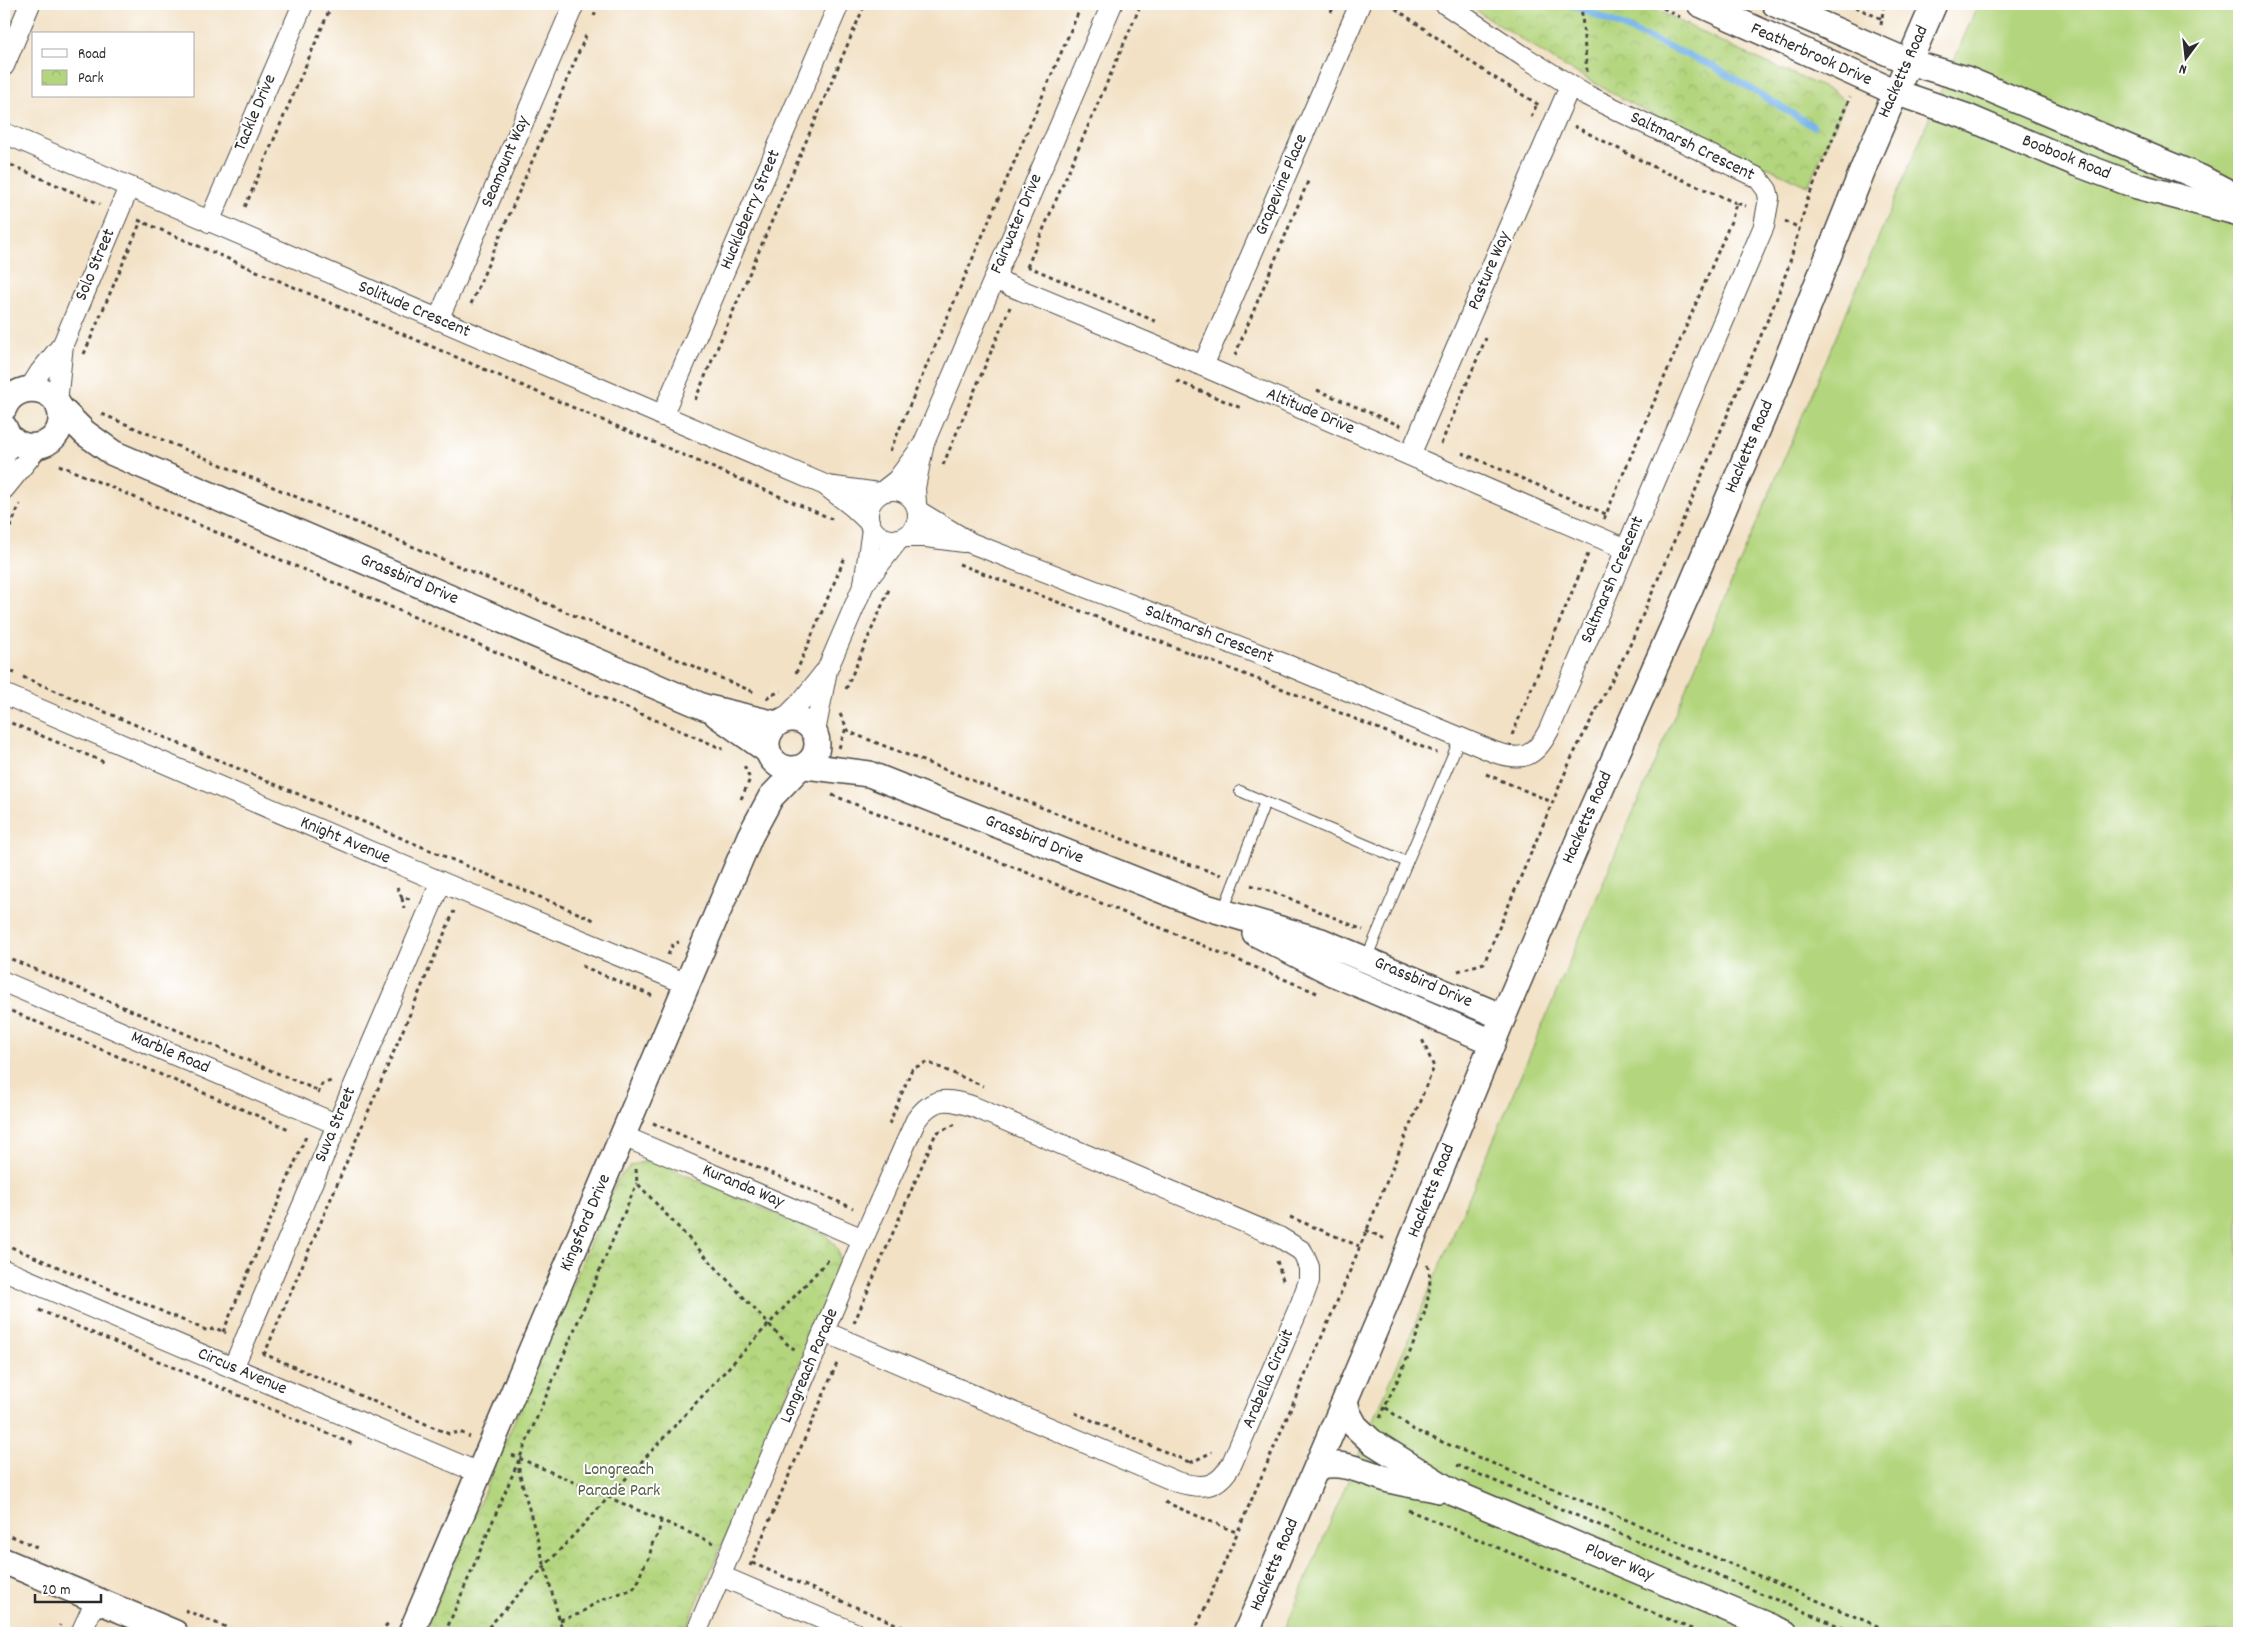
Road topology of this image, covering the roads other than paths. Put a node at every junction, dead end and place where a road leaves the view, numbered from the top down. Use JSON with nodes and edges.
{"nodes":[{"id":1,"x":30,"y":4,"type":"edge"},
{"id":2,"x":303,"y":4,"type":"edge"},
{"id":3,"x":574,"y":4,"type":"edge"},
{"id":4,"x":839,"y":4,"type":"edge"},
{"id":5,"x":1112,"y":4,"type":"edge"},
{"id":6,"x":1360,"y":4,"type":"edge"},
{"id":7,"x":1445,"y":4,"type":"edge"},
{"id":8,"x":1700,"y":4,"type":"edge"},
{"id":9,"x":1774,"y":4,"type":"edge"},
{"id":10,"x":1934,"y":4,"type":"edge"},
{"id":11,"x":1908,"y":62,"type":"junction"},
{"id":12,"x":4,"y":66,"type":"edge"},
{"id":13,"x":1570,"y":86,"type":"junction"},
{"id":14,"x":1895,"y":92,"type":"junction"},
{"id":15,"x":4,"y":133,"type":"edge"},
{"id":16,"x":129,"y":187,"type":"junction"},
{"id":17,"x":2239,"y":198,"type":"edge"},
{"id":18,"x":2239,"y":213,"type":"edge"},
{"id":19,"x":209,"y":222,"type":"junction"},
{"id":20,"x":994,"y":279,"type":"junction"},
{"id":21,"x":438,"y":320,"type":"junction"},
{"id":22,"x":62,"y":344,"type":"junction"},
{"id":23,"x":1203,"y":366,"type":"junction"},
{"id":24,"x":13,"y":395,"type":"edge"},
{"id":25,"x":58,"y":405,"type":"junction"},
{"id":26,"x":662,"y":416,"type":"junction"},
{"id":27,"x":5,"y":441,"type":"edge"},
{"id":28,"x":44,"y":444,"type":"junction"},
{"id":29,"x":923,"y":445,"type":"junction"},
{"id":30,"x":114,"y":453,"type":"junction"},
{"id":31,"x":1410,"y":455,"type":"junction"},
{"id":32,"x":825,"y":485,"type":"junction"},
{"id":33,"x":4,"y":488,"type":"edge"},
{"id":34,"x":881,"y":492,"type":"junction"},
{"id":35,"x":917,"y":507,"type":"junction"},
{"id":36,"x":870,"y":526,"type":"junction"},
{"id":37,"x":903,"y":538,"type":"junction"},
{"id":38,"x":971,"y":543,"type":"junction"},
{"id":39,"x":1626,"y":549,"type":"junction"},
{"id":40,"x":864,"y":584,"type":"junction"},
{"id":41,"x":827,"y":670,"type":"junction"},
{"id":42,"x":4,"y":694,"type":"edge"},
{"id":43,"x":704,"y":707,"type":"junction"},
{"id":44,"x":779,"y":722,"type":"junction"},
{"id":45,"x":816,"y":736,"type":"junction"},
{"id":46,"x":1460,"y":738,"type":"junction"},
{"id":47,"x":770,"y":755,"type":"junction"},
{"id":48,"x":802,"y":767,"type":"junction"},
{"id":49,"x":869,"y":774,"type":"junction"},
{"id":50,"x":1240,"y":791,"type":"dead end"},
{"id":51,"x":1265,"y":802,"type":"junction"},
{"id":52,"x":760,"y":814,"type":"junction"},
{"id":53,"x":1407,"y":862,"type":"junction"},
{"id":54,"x":441,"y":882,"type":"junction"},
{"id":55,"x":1199,"y":905,"type":"junction"},
{"id":56,"x":1223,"y":912,"type":"junction"},
{"id":57,"x":1366,"y":959,"type":"junction"},
{"id":58,"x":4,"y":982,"type":"edge"},
{"id":59,"x":687,"y":984,"type":"junction"},
{"id":60,"x":1503,"y":1017,"type":"junction"},
{"id":61,"x":1492,"y":1042,"type":"junction"},
{"id":62,"x":931,"y":1104,"type":"joint"},
{"id":63,"x":336,"y":1124,"type":"junction"},
{"id":64,"x":633,"y":1140,"type":"junction"},
{"id":65,"x":863,"y":1239,"type":"junction"},
{"id":66,"x":4,"y":1270,"type":"edge"},
{"id":67,"x":825,"y":1332,"type":"junction"},
{"id":68,"x":232,"y":1368,"type":"junction"},
{"id":69,"x":1345,"y":1401,"type":"junction"},
{"id":70,"x":1316,"y":1467,"type":"junction"},
{"id":71,"x":479,"y":1473,"type":"junction"},
{"id":72,"x":1454,"y":1494,"type":"junction"},
{"id":73,"x":4,"y":1561,"type":"edge"},
{"id":74,"x":720,"y":1576,"type":"junction"},
{"id":75,"x":96,"y":1600,"type":"junction"},
{"id":76,"x":81,"y":1633,"type":"edge"},
{"id":77,"x":175,"y":1633,"type":"edge"},
{"id":78,"x":410,"y":1633,"type":"edge"},
{"id":79,"x":696,"y":1633,"type":"edge"},
{"id":80,"x":855,"y":1633,"type":"edge"},
{"id":81,"x":1246,"y":1633,"type":"edge"},
{"id":82,"x":1785,"y":1633,"type":"edge"}],
"edges":[{"from":1,"to":12,"type":"street"},
{"from":2,"to":19,"type":"street","name":"Tackle Drive"},
{"from":3,"to":21,"type":"street","name":"Seamount Way"},
{"from":4,"to":26,"type":"street","name":"Huckleberry Street"},
{"from":5,"to":20,"type":"street","name":"Fairwater Drive"},
{"from":6,"to":23,"type":"street","name":"Grapevine Place"},
{"from":7,"to":13,"type":"street","name":"Saltmarsh Crescent"},
{"from":8,"to":14,"type":"street","name":"Featherbrook Drive"},
{"from":9,"to":11,"type":"street","name":"Featherbrook Drive"},
{"from":10,"to":11,"type":"street","name":"Hacketts Road"},
{"from":11,"to":14,"type":"street","name":"Hacketts Road"},
{"from":11,"to":17,"type":"street","name":"Boobook Road"},
{"from":13,"to":31,"type":"street","name":"Pasture Way"},
{"from":13,"to":39,"type":"street","name":"Saltmarsh Crescent"},
{"from":14,"to":18,"type":"street","name":"Boobook Road"},
{"from":14,"to":60,"type":"street","name":"Hacketts Road"},
{"from":15,"to":16,"type":"street","name":"Solitude Crescent"},
{"from":16,"to":19,"type":"street","name":"Solitude Crescent"},
{"from":16,"to":22,"type":"street","name":"Solo Street"},
{"from":19,"to":21,"type":"street","name":"Solitude Crescent"},
{"from":20,"to":23,"type":"street","name":"Altitude Drive"},
{"from":20,"to":29,"type":"street","name":"Fairwater Drive"},
{"from":21,"to":26,"type":"street","name":"Solitude Crescent"},
{"from":22,"to":24,"type":"street","name":"Solo Street"},
{"from":22,"to":25,"type":"street","name":"Solo Street"},
{"from":23,"to":31,"type":"street","name":"Altitude Drive"},
{"from":24,"to":25,"type":"street","name":"Grassbird Drive"},
{"from":25,"to":28,"type":"street"},
{"from":25,"to":30,"type":"street","name":"Grassbird Drive"},
{"from":26,"to":32,"type":"street","name":"Solitude Crescent"},
{"from":27,"to":28,"type":"street","name":"Grassbird Drive"},
{"from":28,"to":30,"type":"street","name":"Grassbird Drive"},
{"from":28,"to":33,"type":"street"},
{"from":29,"to":34,"type":"street","name":"Fairwater Drive"},
{"from":29,"to":35,"type":"street","name":"Fairwater Drive"},
{"from":30,"to":43,"type":"street","name":"Grassbird Drive"},
{"from":31,"to":39,"type":"street","name":"Altitude Drive"},
{"from":32,"to":34,"type":"street","name":"Solitude Crescent"},
{"from":32,"to":36,"type":"street","name":"Solitude Crescent"},
{"from":34,"to":35,"type":"street"},
{"from":34,"to":36,"type":"street"},
{"from":35,"to":37,"type":"street"},
{"from":35,"to":38,"type":"street"},
{"from":36,"to":37,"type":"street"},
{"from":36,"to":40,"type":"street"},
{"from":37,"to":38,"type":"street"},
{"from":37,"to":40,"type":"street"},
{"from":38,"to":46,"type":"street","name":"Saltmarsh Crescent"},
{"from":39,"to":46,"type":"street","name":"Saltmarsh Crescent"},
{"from":40,"to":41,"type":"street"},
{"from":41,"to":44,"type":"street"},
{"from":41,"to":45,"type":"street"},
{"from":42,"to":54,"type":"street","name":"Knight Avenue"},
{"from":43,"to":44,"type":"street","name":"Grassbird Drive"},
{"from":43,"to":47,"type":"street","name":"Grassbird Drive"},
{"from":44,"to":45,"type":"street"},
{"from":44,"to":47,"type":"street"},
{"from":45,"to":48,"type":"street"},
{"from":45,"to":49,"type":"street","name":"Grassbird Drive"},
{"from":46,"to":53,"type":"lane"},
{"from":47,"to":48,"type":"street"},
{"from":47,"to":52,"type":"street","name":"Kingsford Drive"},
{"from":48,"to":49,"type":"street","name":"Grassbird Drive"},
{"from":48,"to":52,"type":"street","name":"Kingsford Drive"},
{"from":49,"to":55,"type":"street","name":"Grassbird Drive"},
{"from":50,"to":51,"type":"lane"},
{"from":51,"to":53,"type":"lane"},
{"from":51,"to":56,"type":"lane"},
{"from":52,"to":59,"type":"street","name":"Kingsford Drive"},
{"from":53,"to":57,"type":"lane"},
{"from":54,"to":59,"type":"street","name":"Knight Avenue"},
{"from":54,"to":63,"type":"street","name":"Suva Street"},
{"from":55,"to":56,"type":"street","name":"Grassbird Drive"},
{"from":55,"to":61,"type":"street","name":"Grassbird Drive"},
{"from":56,"to":57,"type":"street","name":"Grassbird Drive"},
{"from":57,"to":60,"type":"street","name":"Grassbird Drive"},
{"from":58,"to":63,"type":"street","name":"Marble Road"},
{"from":59,"to":64,"type":"street","name":"Kingsford Drive"},
{"from":60,"to":61,"type":"street","name":"Hacketts Road"},
{"from":61,"to":69,"type":"street","name":"Hacketts Road"},
{"from":62,"to":65,"type":"street","name":"Longreach Parade"},
{"from":62,"to":67,"type":"street","name":"Arabella Circuit"},
{"from":63,"to":68,"type":"street","name":"Suva Street"},
{"from":64,"to":65,"type":"street","name":"Kuranda Way"},
{"from":64,"to":71,"type":"street","name":"Kingsford Drive"},
{"from":65,"to":67,"type":"street","name":"Longreach Parade"},
{"from":66,"to":68,"type":"street","name":"Circus Avenue"},
{"from":67,"to":74,"type":"street","name":"Longreach Parade"},
{"from":68,"to":71,"type":"street","name":"Circus Avenue"},
{"from":69,"to":70,"type":"street","name":"Hacketts Road"},
{"from":69,"to":72,"type":"street","name":"Plover Way"},
{"from":70,"to":72,"type":"street","name":"Plover Way"},
{"from":70,"to":81,"type":"street","name":"Hacketts Road"},
{"from":71,"to":78,"type":"street","name":"Kingsford Drive"},
{"from":72,"to":82,"type":"street","name":"Plover Way"},
{"from":73,"to":75,"type":"street"},
{"from":74,"to":79,"type":"street","name":"Longreach Parade"},
{"from":74,"to":80,"type":"street"},
{"from":75,"to":76,"type":"street"},
{"from":75,"to":77,"type":"street"}]}
